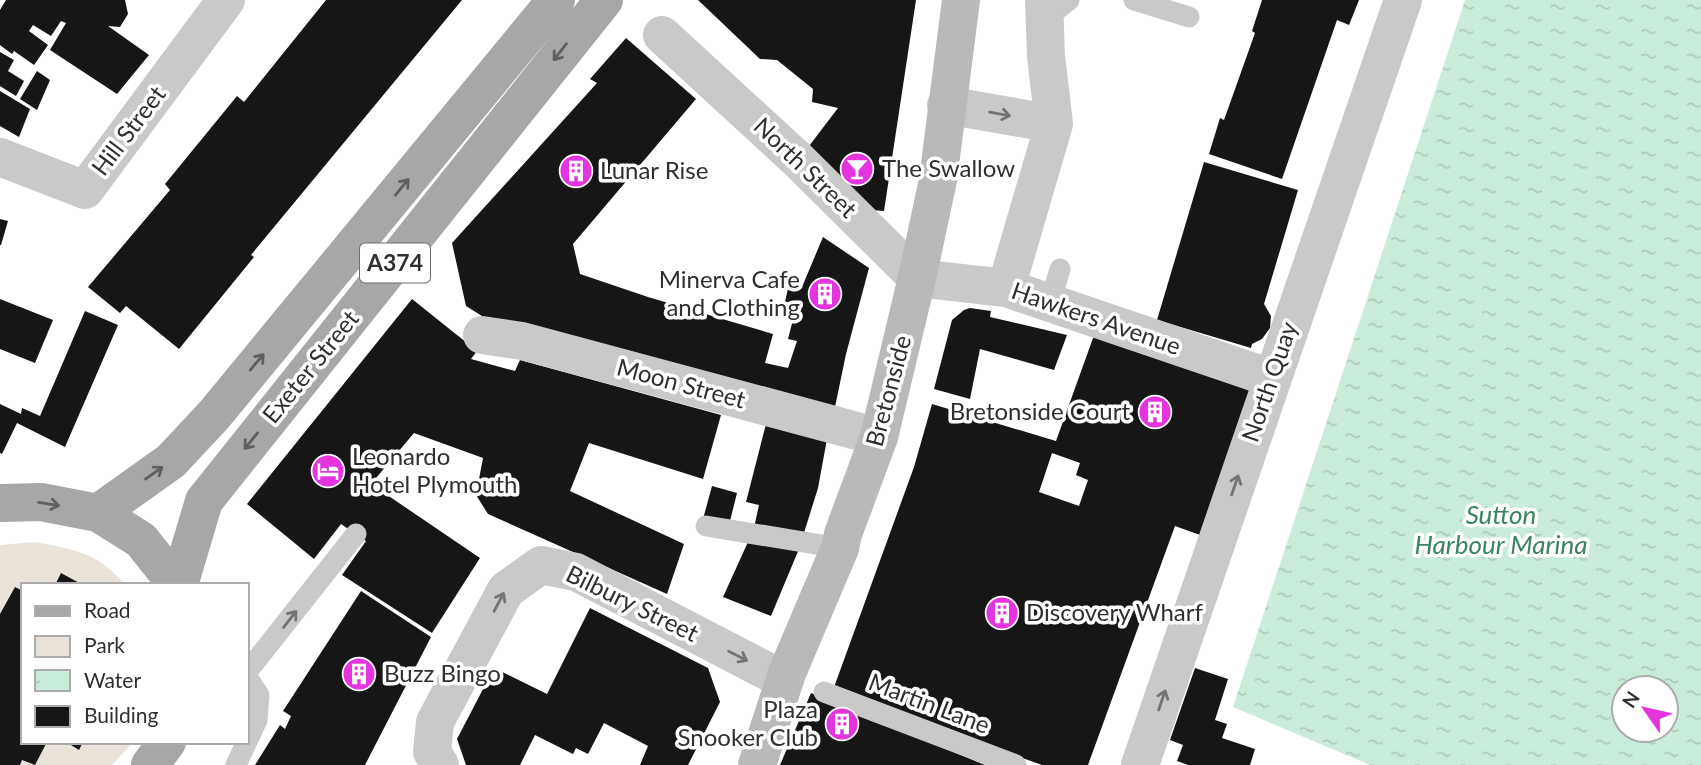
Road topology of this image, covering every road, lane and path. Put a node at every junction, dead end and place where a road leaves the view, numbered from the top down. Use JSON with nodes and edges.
{"nodes":[{"id":1,"x":226,"y":0,"type":"edge"},
{"id":2,"x":556,"y":0,"type":"edge"},
{"id":3,"x":604,"y":0,"type":"edge"},
{"id":4,"x":961,"y":0,"type":"edge"},
{"id":5,"x":1134,"y":0,"type":"edge"},
{"id":6,"x":1403,"y":0,"type":"edge"},
{"id":7,"x":1053,"y":7,"type":"edge"},
{"id":8,"x":1189,"y":17,"type":"dead end"},
{"id":9,"x":664,"y":33,"type":"dead end"},
{"id":10,"x":946,"y":105,"type":"junction"},
{"id":11,"x":1054,"y":124,"type":"junction"},
{"id":12,"x":0,"y":157,"type":"edge"},
{"id":13,"x":917,"y":278,"type":"junction"},
{"id":14,"x":1006,"y":288,"type":"junction"},
{"id":15,"x":482,"y":335,"type":"dead end"},
{"id":16,"x":1271,"y":379,"type":"junction"},
{"id":17,"x":879,"y":436,"type":"junction"},
{"id":18,"x":0,"y":503,"type":"edge"},
{"id":19,"x":98,"y":513,"type":"junction"},
{"id":20,"x":706,"y":526,"type":"dead end"},
{"id":21,"x":356,"y":534,"type":"dead end"},
{"id":22,"x":840,"y":548,"type":"junction"},
{"id":23,"x":176,"y":583,"type":"edge"},
{"id":24,"x":179,"y":583,"type":"edge"},
{"id":25,"x":248,"y":670,"type":"edge"},
{"id":26,"x":248,"y":678,"type":"edge"},
{"id":27,"x":784,"y":680,"type":"junction"},
{"id":28,"x":824,"y":692,"type":"dead end"},
{"id":29,"x":248,"y":739,"type":"edge"},
{"id":30,"x":166,"y":744,"type":"edge"},
{"id":31,"x":246,"y":744,"type":"edge"},
{"id":32,"x":150,"y":765,"type":"edge"},
{"id":33,"x":236,"y":765,"type":"edge"},
{"id":34,"x":440,"y":765,"type":"edge"},
{"id":35,"x":757,"y":765,"type":"edge"},
{"id":36,"x":1016,"y":765,"type":"edge"},
{"id":37,"x":1140,"y":765,"type":"edge"}],
"edges":[{"from":1,"to":12,"type":"street","name":"Hill Street"},
{"from":19,"to":2,"type":"main road","name":"Exeter Street","number":"A374","one_way":true},
{"from":3,"to":24,"type":"main road","name":"Exeter Street","number":"A374","one_way":true},
{"from":4,"to":10,"type":"main road","name":"Bretonside"},
{"from":5,"to":8,"type":"lane"},
{"from":6,"to":16,"type":"street","name":"North Quay"},
{"from":7,"to":11,"type":"street"},
{"from":9,"to":13,"type":"street","name":"North Street"},
{"from":10,"to":11,"type":"street","one_way":true},
{"from":10,"to":13,"type":"main road","name":"Bretonside"},
{"from":11,"to":14,"type":"street"},
{"from":13,"to":14,"type":"street","name":"Hawkers Avenue"},
{"from":13,"to":17,"type":"main road","name":"Bretonside"},
{"from":14,"to":16,"type":"street","name":"Hawkers Avenue"},
{"from":15,"to":17,"type":"street","name":"Moon Street"},
{"from":37,"to":16,"type":"street","name":"North Quay","one_way":true},
{"from":17,"to":22,"type":"main road","name":"Bretonside"},
{"from":18,"to":19,"type":"main road","number":"A374","one_way":true},
{"from":19,"to":23,"type":"main road","number":"A374"},
{"from":20,"to":22,"type":"lane"},
{"from":25,"to":21,"type":"lane","one_way":true},
{"from":22,"to":27,"type":"main road","name":"Bretonside"},
{"from":26,"to":29,"type":"lane"},
{"from":34,"to":27,"type":"street","name":"Bilbury Street","one_way":true},
{"from":27,"to":35,"type":"main road","name":"Bretonside"},
{"from":28,"to":36,"type":"lane","name":"Martin Lane"},
{"from":30,"to":32,"type":"main road"},
{"from":31,"to":33,"type":"lane"}]}
